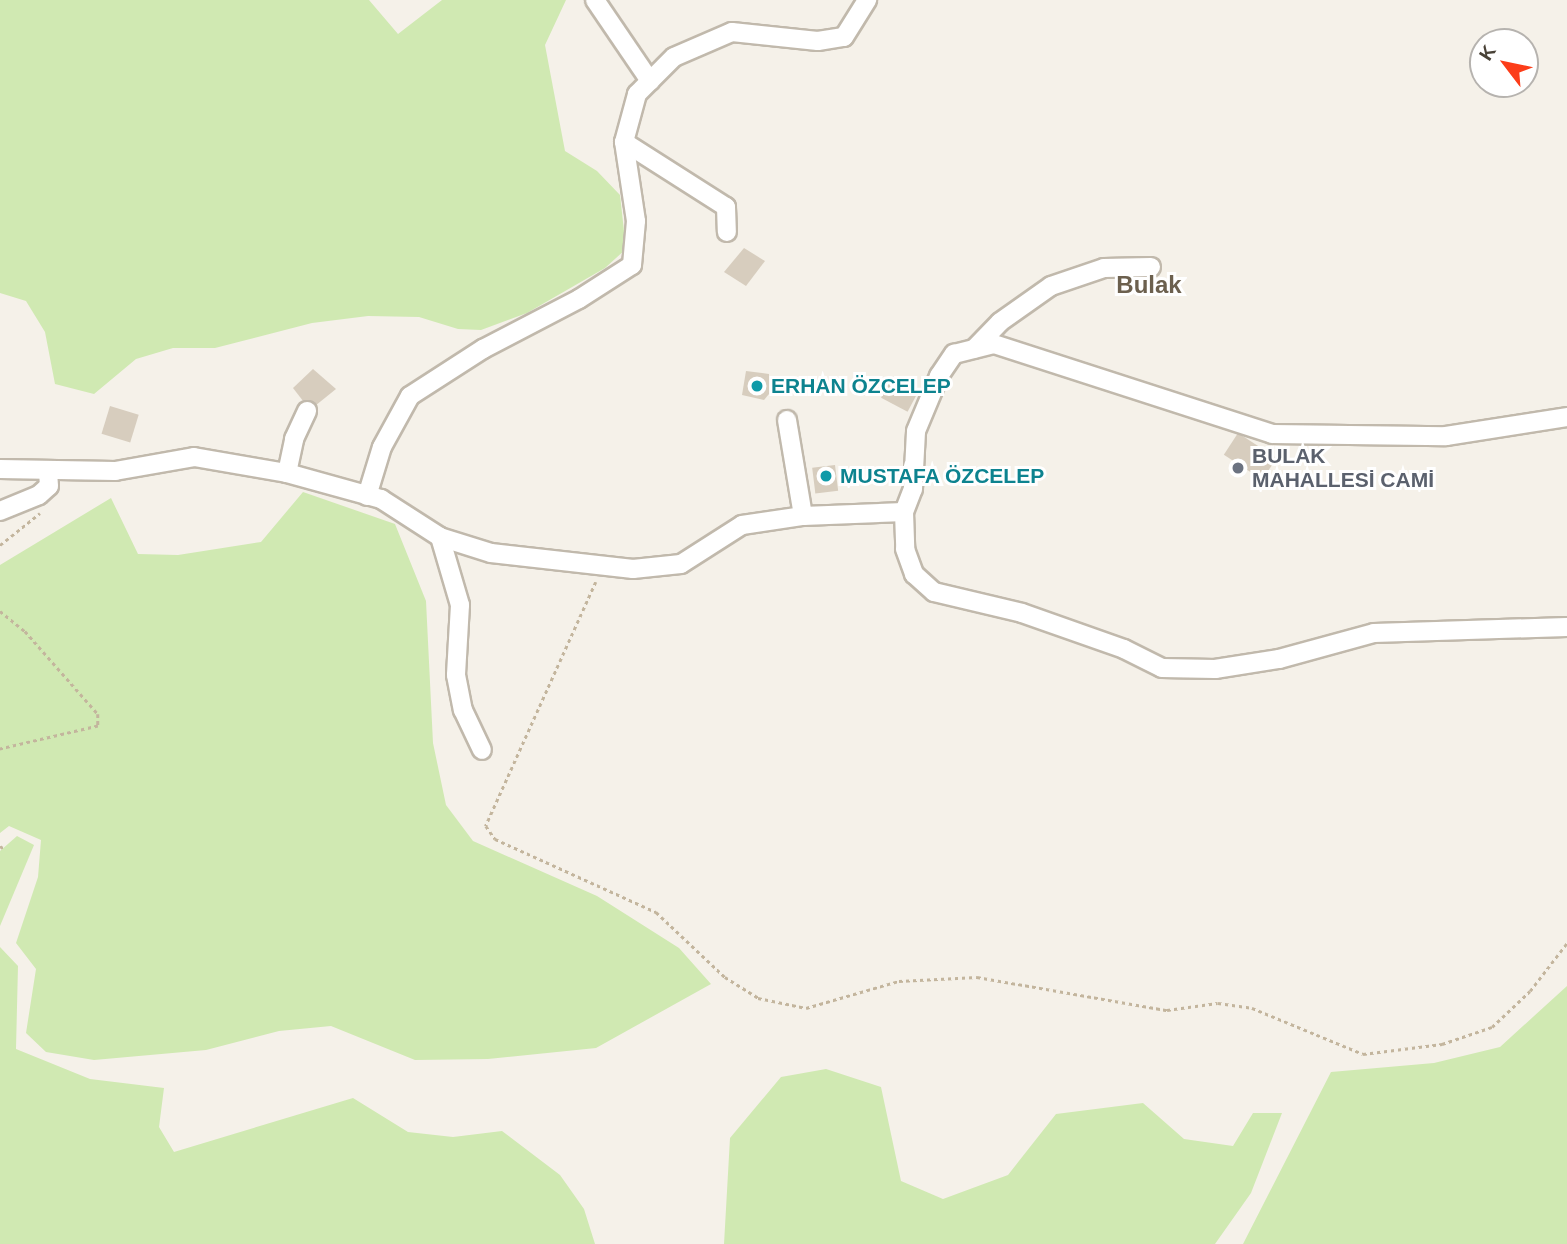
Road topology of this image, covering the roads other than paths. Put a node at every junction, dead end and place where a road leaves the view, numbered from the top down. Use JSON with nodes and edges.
{"nodes":[{"id":1,"x":595,"y":0,"type":"edge"},
{"id":2,"x":867,"y":0,"type":"edge"},
{"id":3,"x":650,"y":81,"type":"junction"},
{"id":4,"x":624,"y":142,"type":"junction"},
{"id":5,"x":727,"y":232,"type":"dead end"},
{"id":6,"x":1151,"y":267,"type":"dead end"},
{"id":7,"x":974,"y":349,"type":"junction"},
{"id":8,"x":307,"y":411,"type":"dead end"},
{"id":9,"x":1567,"y":417,"type":"edge"},
{"id":10,"x":787,"y":420,"type":"dead end"},
{"id":11,"x":0,"y":469,"type":"edge"},
{"id":12,"x":48,"y":470,"type":"junction"},
{"id":13,"x":287,"y":472,"type":"junction"},
{"id":14,"x":367,"y":496,"type":"junction"},
{"id":15,"x":0,"y":511,"type":"edge"},
{"id":16,"x":904,"y":512,"type":"junction"},
{"id":17,"x":803,"y":516,"type":"junction"},
{"id":18,"x":440,"y":537,"type":"junction"},
{"id":19,"x":1567,"y":627,"type":"edge"},
{"id":20,"x":482,"y":750,"type":"dead end"}],
"edges":[{"from":1,"to":3,"type":"street"},
{"from":2,"to":3,"type":"street"},
{"from":3,"to":4,"type":"street"},
{"from":4,"to":5,"type":"street"},
{"from":4,"to":14,"type":"street"},
{"from":6,"to":7,"type":"street"},
{"from":7,"to":9,"type":"street"},
{"from":7,"to":16,"type":"street"},
{"from":8,"to":13,"type":"street"},
{"from":10,"to":17,"type":"street"},
{"from":11,"to":12,"type":"street"},
{"from":12,"to":13,"type":"street"},
{"from":12,"to":15,"type":"street"},
{"from":13,"to":14,"type":"street"},
{"from":14,"to":18,"type":"street"},
{"from":16,"to":17,"type":"street"},
{"from":16,"to":19,"type":"street"},
{"from":17,"to":18,"type":"street"},
{"from":18,"to":20,"type":"street"}]}
